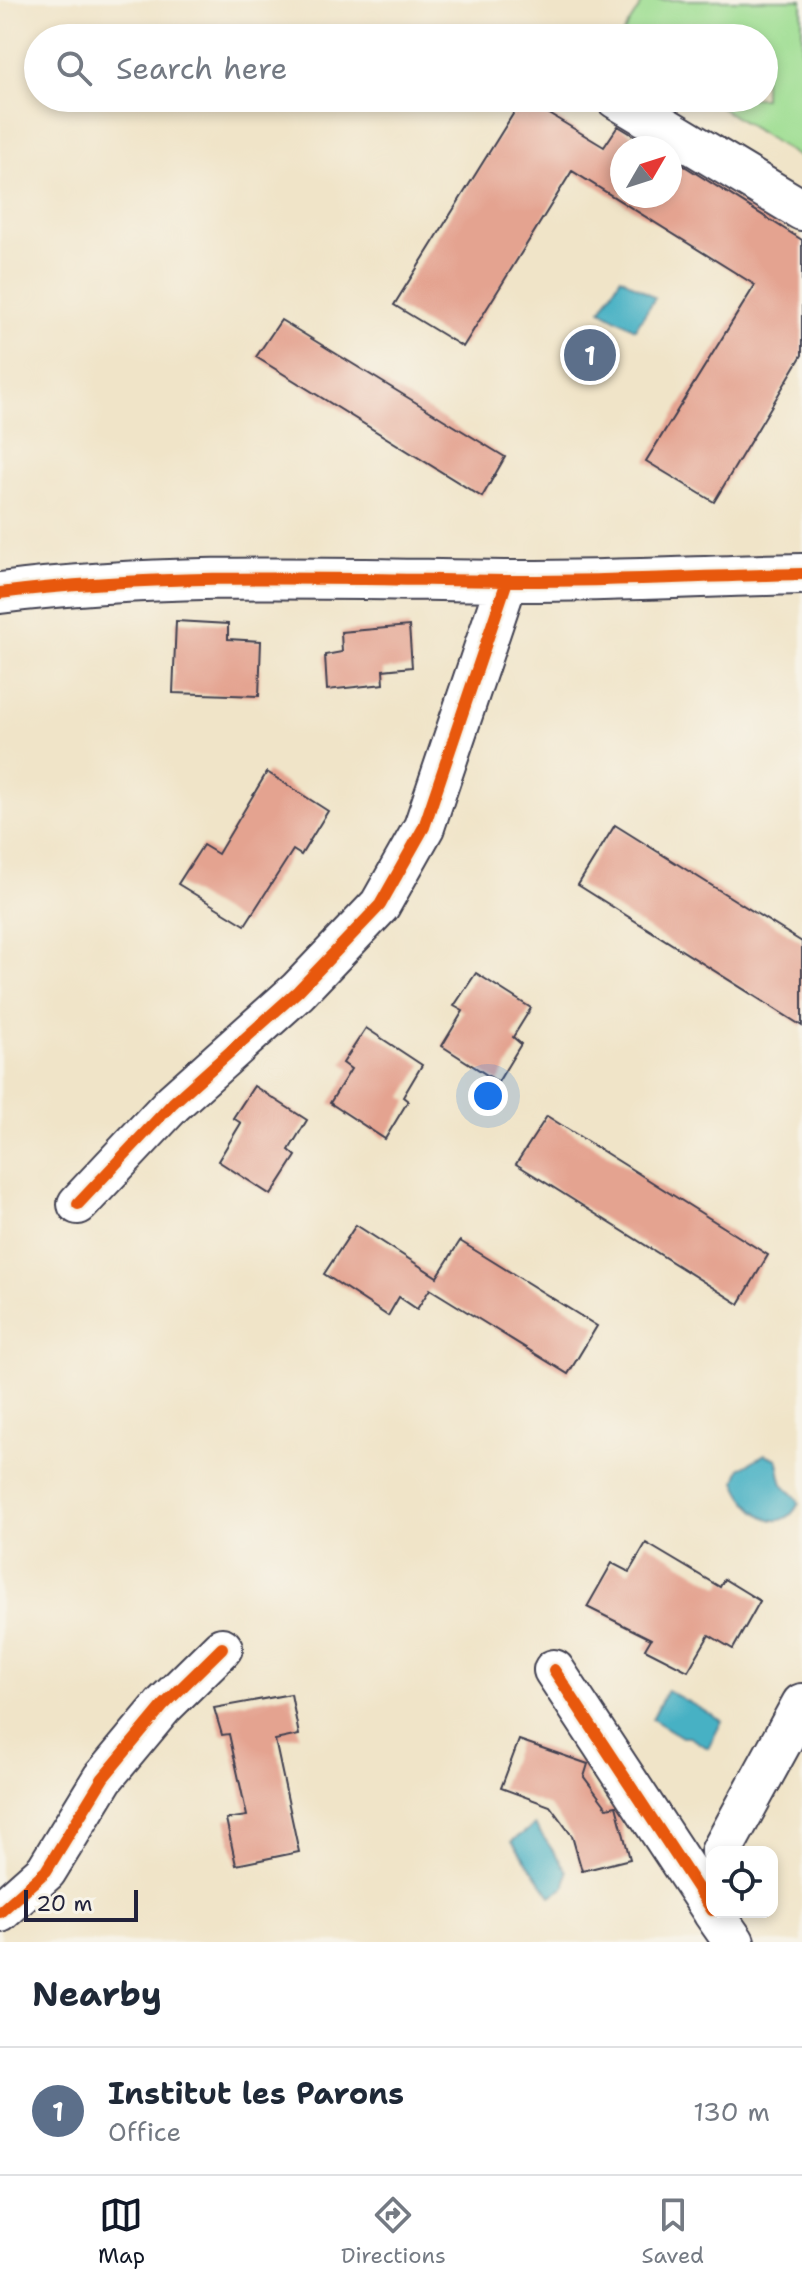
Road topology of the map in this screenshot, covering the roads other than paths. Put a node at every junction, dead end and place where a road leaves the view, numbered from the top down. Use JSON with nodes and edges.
{"nodes":[{"id":1,"x":639,"y":112,"type":"edge"},
{"id":2,"x":802,"y":210,"type":"edge"},
{"id":3,"x":802,"y":574,"type":"edge"},
{"id":4,"x":507,"y":581,"type":"junction"},
{"id":5,"x":0,"y":593,"type":"edge"},
{"id":6,"x":78,"y":1204,"type":"dead end"},
{"id":7,"x":222,"y":1648,"type":"dead end"},
{"id":8,"x":554,"y":1670,"type":"dead end"},
{"id":9,"x":802,"y":1704,"type":"edge"},
{"id":10,"x":724,"y":1846,"type":"edge"},
{"id":11,"x":706,"y":1892,"type":"edge"},
{"id":12,"x":0,"y":1912,"type":"edge"},
{"id":13,"x":721,"y":1918,"type":"edge"},
{"id":14,"x":734,"y":1942,"type":"edge"}],
"edges":[{"from":1,"to":2,"type":"street"},
{"from":3,"to":4,"type":"street"},
{"from":4,"to":5,"type":"street"},
{"from":4,"to":6,"type":"street"},
{"from":7,"to":12,"type":"street"},
{"from":8,"to":11,"type":"street"},
{"from":9,"to":10,"type":"street"},
{"from":13,"to":14,"type":"street"}]}
